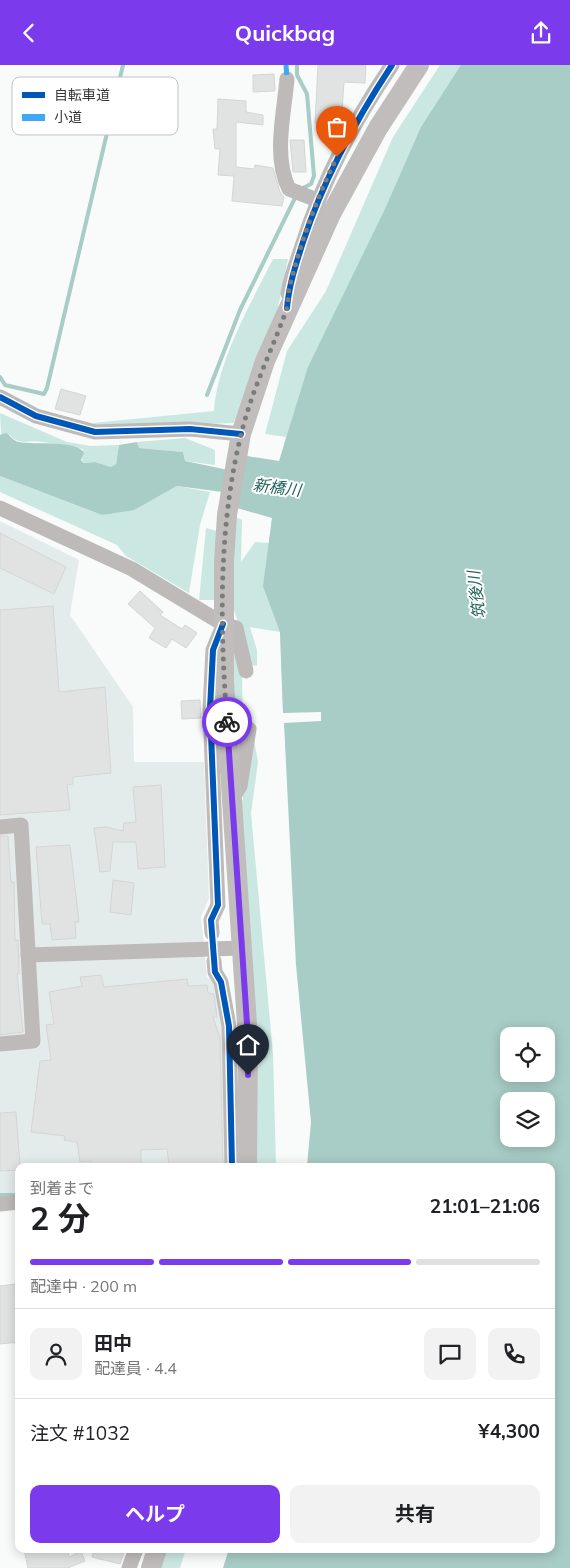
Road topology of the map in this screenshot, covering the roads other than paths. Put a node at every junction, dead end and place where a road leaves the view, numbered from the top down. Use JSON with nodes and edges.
{"nodes":[{"id":1,"x":392,"y":65,"type":"edge"},
{"id":2,"x":419,"y":65,"type":"edge"},
{"id":3,"x":287,"y":79,"type":"dead end"},
{"id":4,"x":316,"y":200,"type":"junction"},
{"id":5,"x":287,"y":308,"type":"junction"},
{"id":6,"x":0,"y":397,"type":"edge"},
{"id":7,"x":239,"y":443,"type":"junction"},
{"id":8,"x":0,"y":508,"type":"edge"},
{"id":9,"x":223,"y":624,"type":"junction"},
{"id":10,"x":246,"y":671,"type":"dead end"},
{"id":11,"x":249,"y":729,"type":"dead end"},
{"id":12,"x":232,"y":799,"type":"junction"},
{"id":13,"x":0,"y":827,"type":"edge"},
{"id":14,"x":212,"y":933,"type":"dead end"},
{"id":15,"x":242,"y":949,"type":"junction"},
{"id":16,"x":28,"y":955,"type":"junction"},
{"id":17,"x":214,"y":961,"type":"dead end"},
{"id":18,"x":0,"y":1044,"type":"edge"},
{"id":19,"x":232,"y":1163,"type":"edge"},
{"id":20,"x":248,"y":1163,"type":"edge"},
{"id":21,"x":15,"y":1202,"type":"edge"},
{"id":22,"x":0,"y":1204,"type":"edge"},
{"id":23,"x":135,"y":1553,"type":"edge"},
{"id":24,"x":156,"y":1553,"type":"edge"},
{"id":25,"x":129,"y":1568,"type":"edge"},
{"id":26,"x":150,"y":1568,"type":"edge"}],
"edges":[{"from":1,"to":4,"type":"street"},
{"from":2,"to":5,"type":"main road"},
{"from":3,"to":4,"type":"street"},
{"from":4,"to":5,"type":"street"},
{"from":5,"to":7,"type":"main road"},
{"from":6,"to":7,"type":"street"},
{"from":7,"to":9,"type":"main road"},
{"from":8,"to":9,"type":"street"},
{"from":9,"to":10,"type":"street"},
{"from":9,"to":12,"type":"main road"},
{"from":9,"to":14,"type":"street"},
{"from":11,"to":12,"type":"street"},
{"from":12,"to":15,"type":"main road"},
{"from":13,"to":16,"type":"street"},
{"from":15,"to":16,"type":"street"},
{"from":15,"to":20,"type":"main road"},
{"from":16,"to":18,"type":"street"},
{"from":17,"to":19,"type":"street"},
{"from":21,"to":22,"type":"street"},
{"from":23,"to":25,"type":"street"},
{"from":24,"to":26,"type":"main road"}]}
